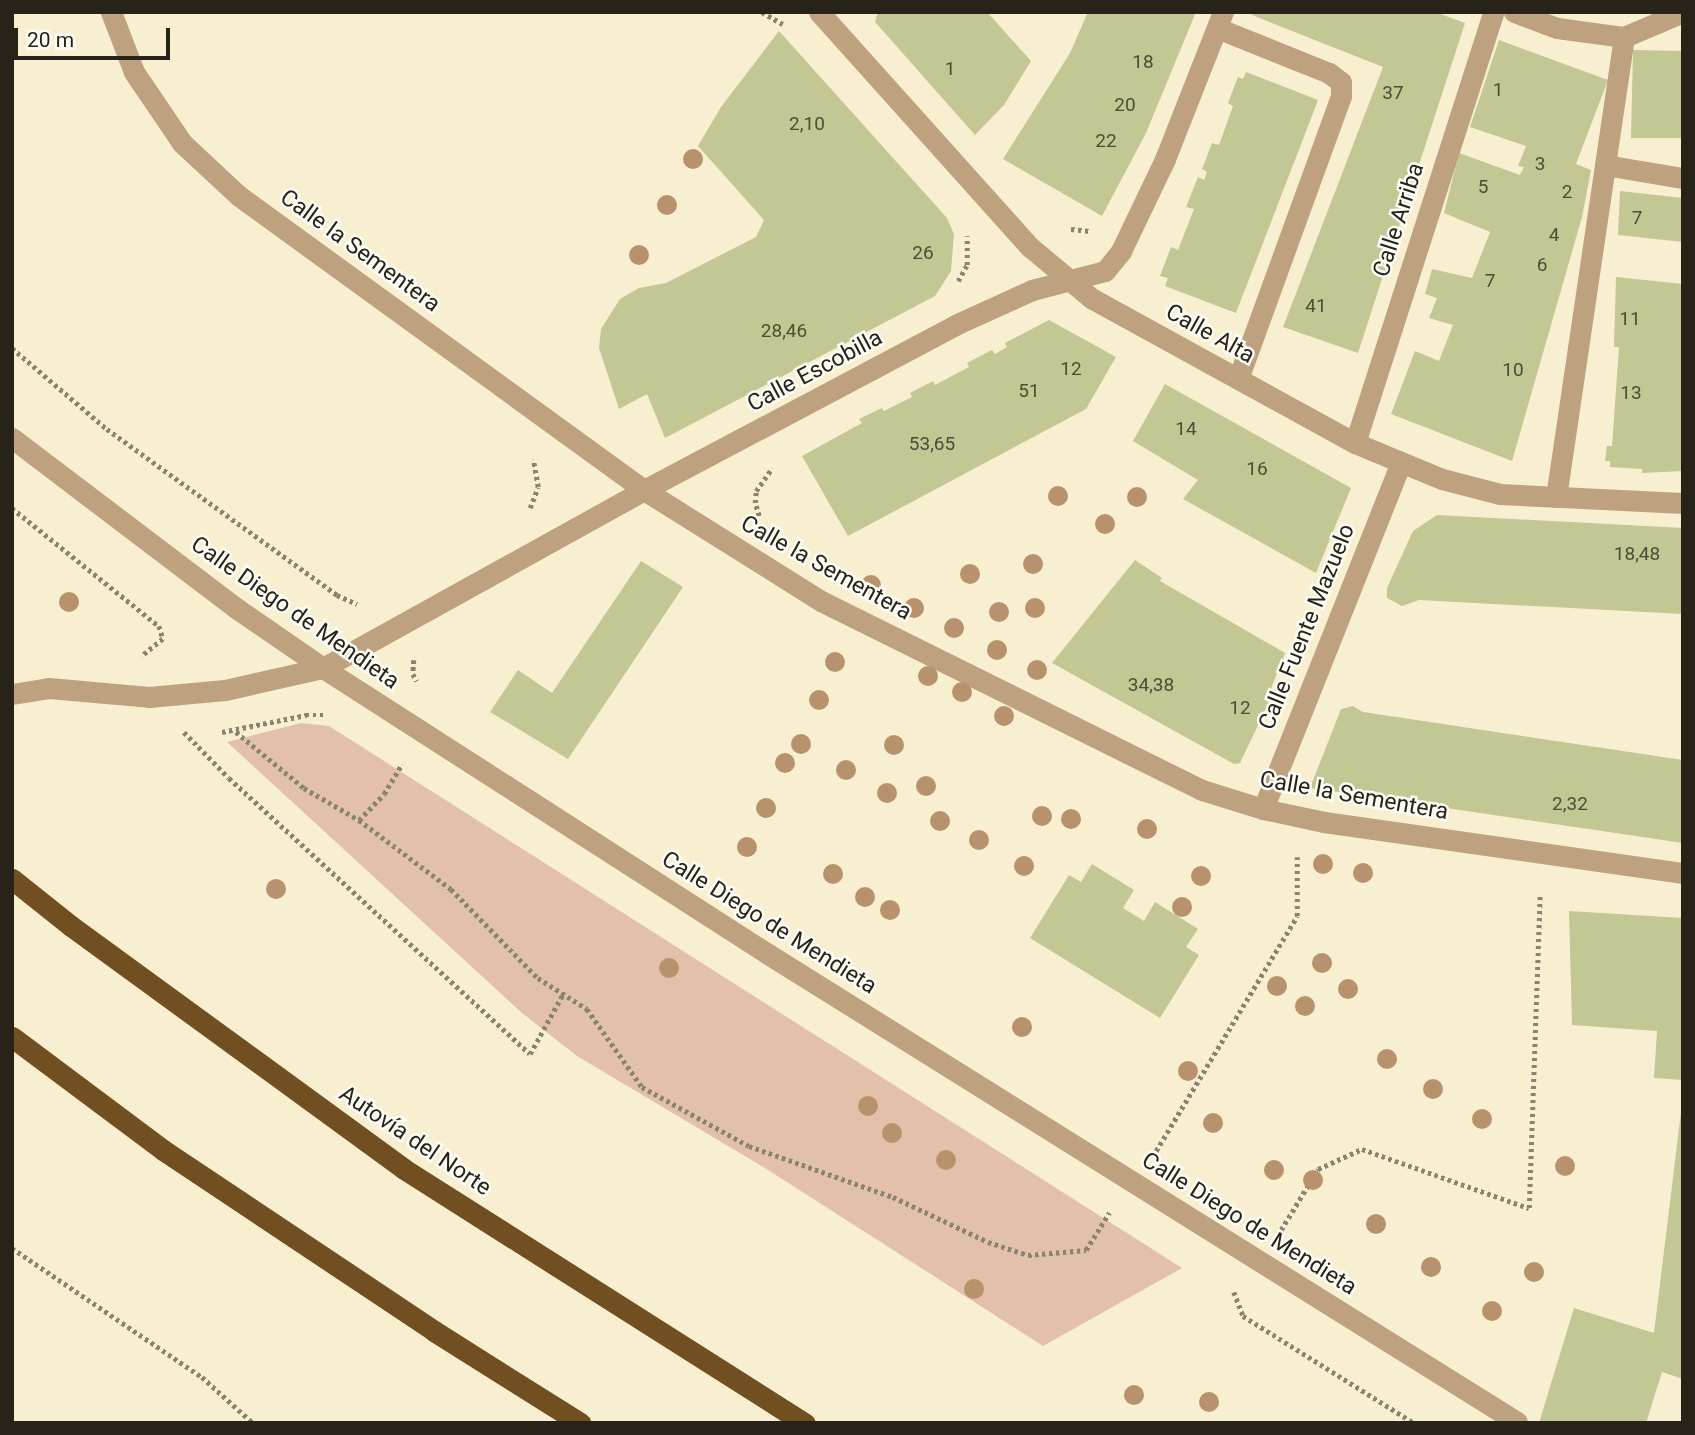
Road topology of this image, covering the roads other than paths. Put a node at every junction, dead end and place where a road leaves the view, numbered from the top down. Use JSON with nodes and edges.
{"nodes":[{"id":1,"x":111,"y":12,"type":"edge"},
{"id":2,"x":819,"y":12,"type":"edge"},
{"id":3,"x":1493,"y":12,"type":"edge"},
{"id":4,"x":1514,"y":12,"type":"edge"},
{"id":5,"x":1683,"y":12,"type":"edge"},
{"id":6,"x":1220,"y":20,"type":"edge"},
{"id":7,"x":1624,"y":37,"type":"junction"},
{"id":8,"x":1605,"y":165,"type":"junction"},
{"id":9,"x":1683,"y":178,"type":"edge"},
{"id":10,"x":1068,"y":281,"type":"junction"},
{"id":11,"x":1238,"y":379,"type":"junction"},
{"id":12,"x":12,"y":438,"type":"edge"},
{"id":13,"x":1355,"y":443,"type":"junction"},
{"id":14,"x":1400,"y":464,"type":"junction"},
{"id":15,"x":644,"y":490,"type":"junction"},
{"id":16,"x":1556,"y":497,"type":"junction"},
{"id":17,"x":1683,"y":503,"type":"edge"},
{"id":18,"x":323,"y":668,"type":"junction"},
{"id":19,"x":12,"y":694,"type":"edge"},
{"id":20,"x":1263,"y":809,"type":"junction"},
{"id":21,"x":1683,"y":873,"type":"edge"},
{"id":22,"x":12,"y":879,"type":"edge"},
{"id":23,"x":12,"y":1037,"type":"edge"},
{"id":24,"x":1517,"y":1422,"type":"edge"},
{"id":25,"x":580,"y":1423,"type":"edge"},
{"id":26,"x":805,"y":1423,"type":"edge"}],
"edges":[{"from":1,"to":15,"type":"street","name":"Calle la Sementera"},
{"from":2,"to":10,"type":"street","name":"Calle Alta"},
{"from":3,"to":13,"type":"street","name":"Calle Arriba"},
{"from":4,"to":7,"type":"street"},
{"from":5,"to":7,"type":"street"},
{"from":6,"to":10,"type":"street","name":"Calle Escobilla"},
{"from":6,"to":11,"type":"street","name":"Calle Escobilla"},
{"from":7,"to":8,"type":"street"},
{"from":8,"to":9,"type":"street"},
{"from":8,"to":16,"type":"street"},
{"from":10,"to":11,"type":"street","name":"Calle Alta"},
{"from":10,"to":15,"type":"street","name":"Calle Escobilla"},
{"from":11,"to":13,"type":"street","name":"Calle Alta"},
{"from":12,"to":18,"type":"street","name":"Calle Diego de Mendieta"},
{"from":13,"to":14,"type":"street","name":"Calle Alta"},
{"from":14,"to":16,"type":"street","name":"Calle Alta"},
{"from":14,"to":20,"type":"street","name":"Calle Fuente Mazuelo"},
{"from":15,"to":18,"type":"street","name":"Calle Escobilla"},
{"from":15,"to":20,"type":"street","name":"Calle la Sementera"},
{"from":16,"to":17,"type":"street","name":"Calle Alta"},
{"from":18,"to":19,"type":"street","name":"Calle Escobilla"},
{"from":18,"to":24,"type":"street","name":"Calle Diego de Mendieta"},
{"from":20,"to":21,"type":"street","name":"Calle la Sementera"},
{"from":22,"to":26,"type":"highway","name":"Autovía del Norte"},
{"from":23,"to":25,"type":"highway"}]}
